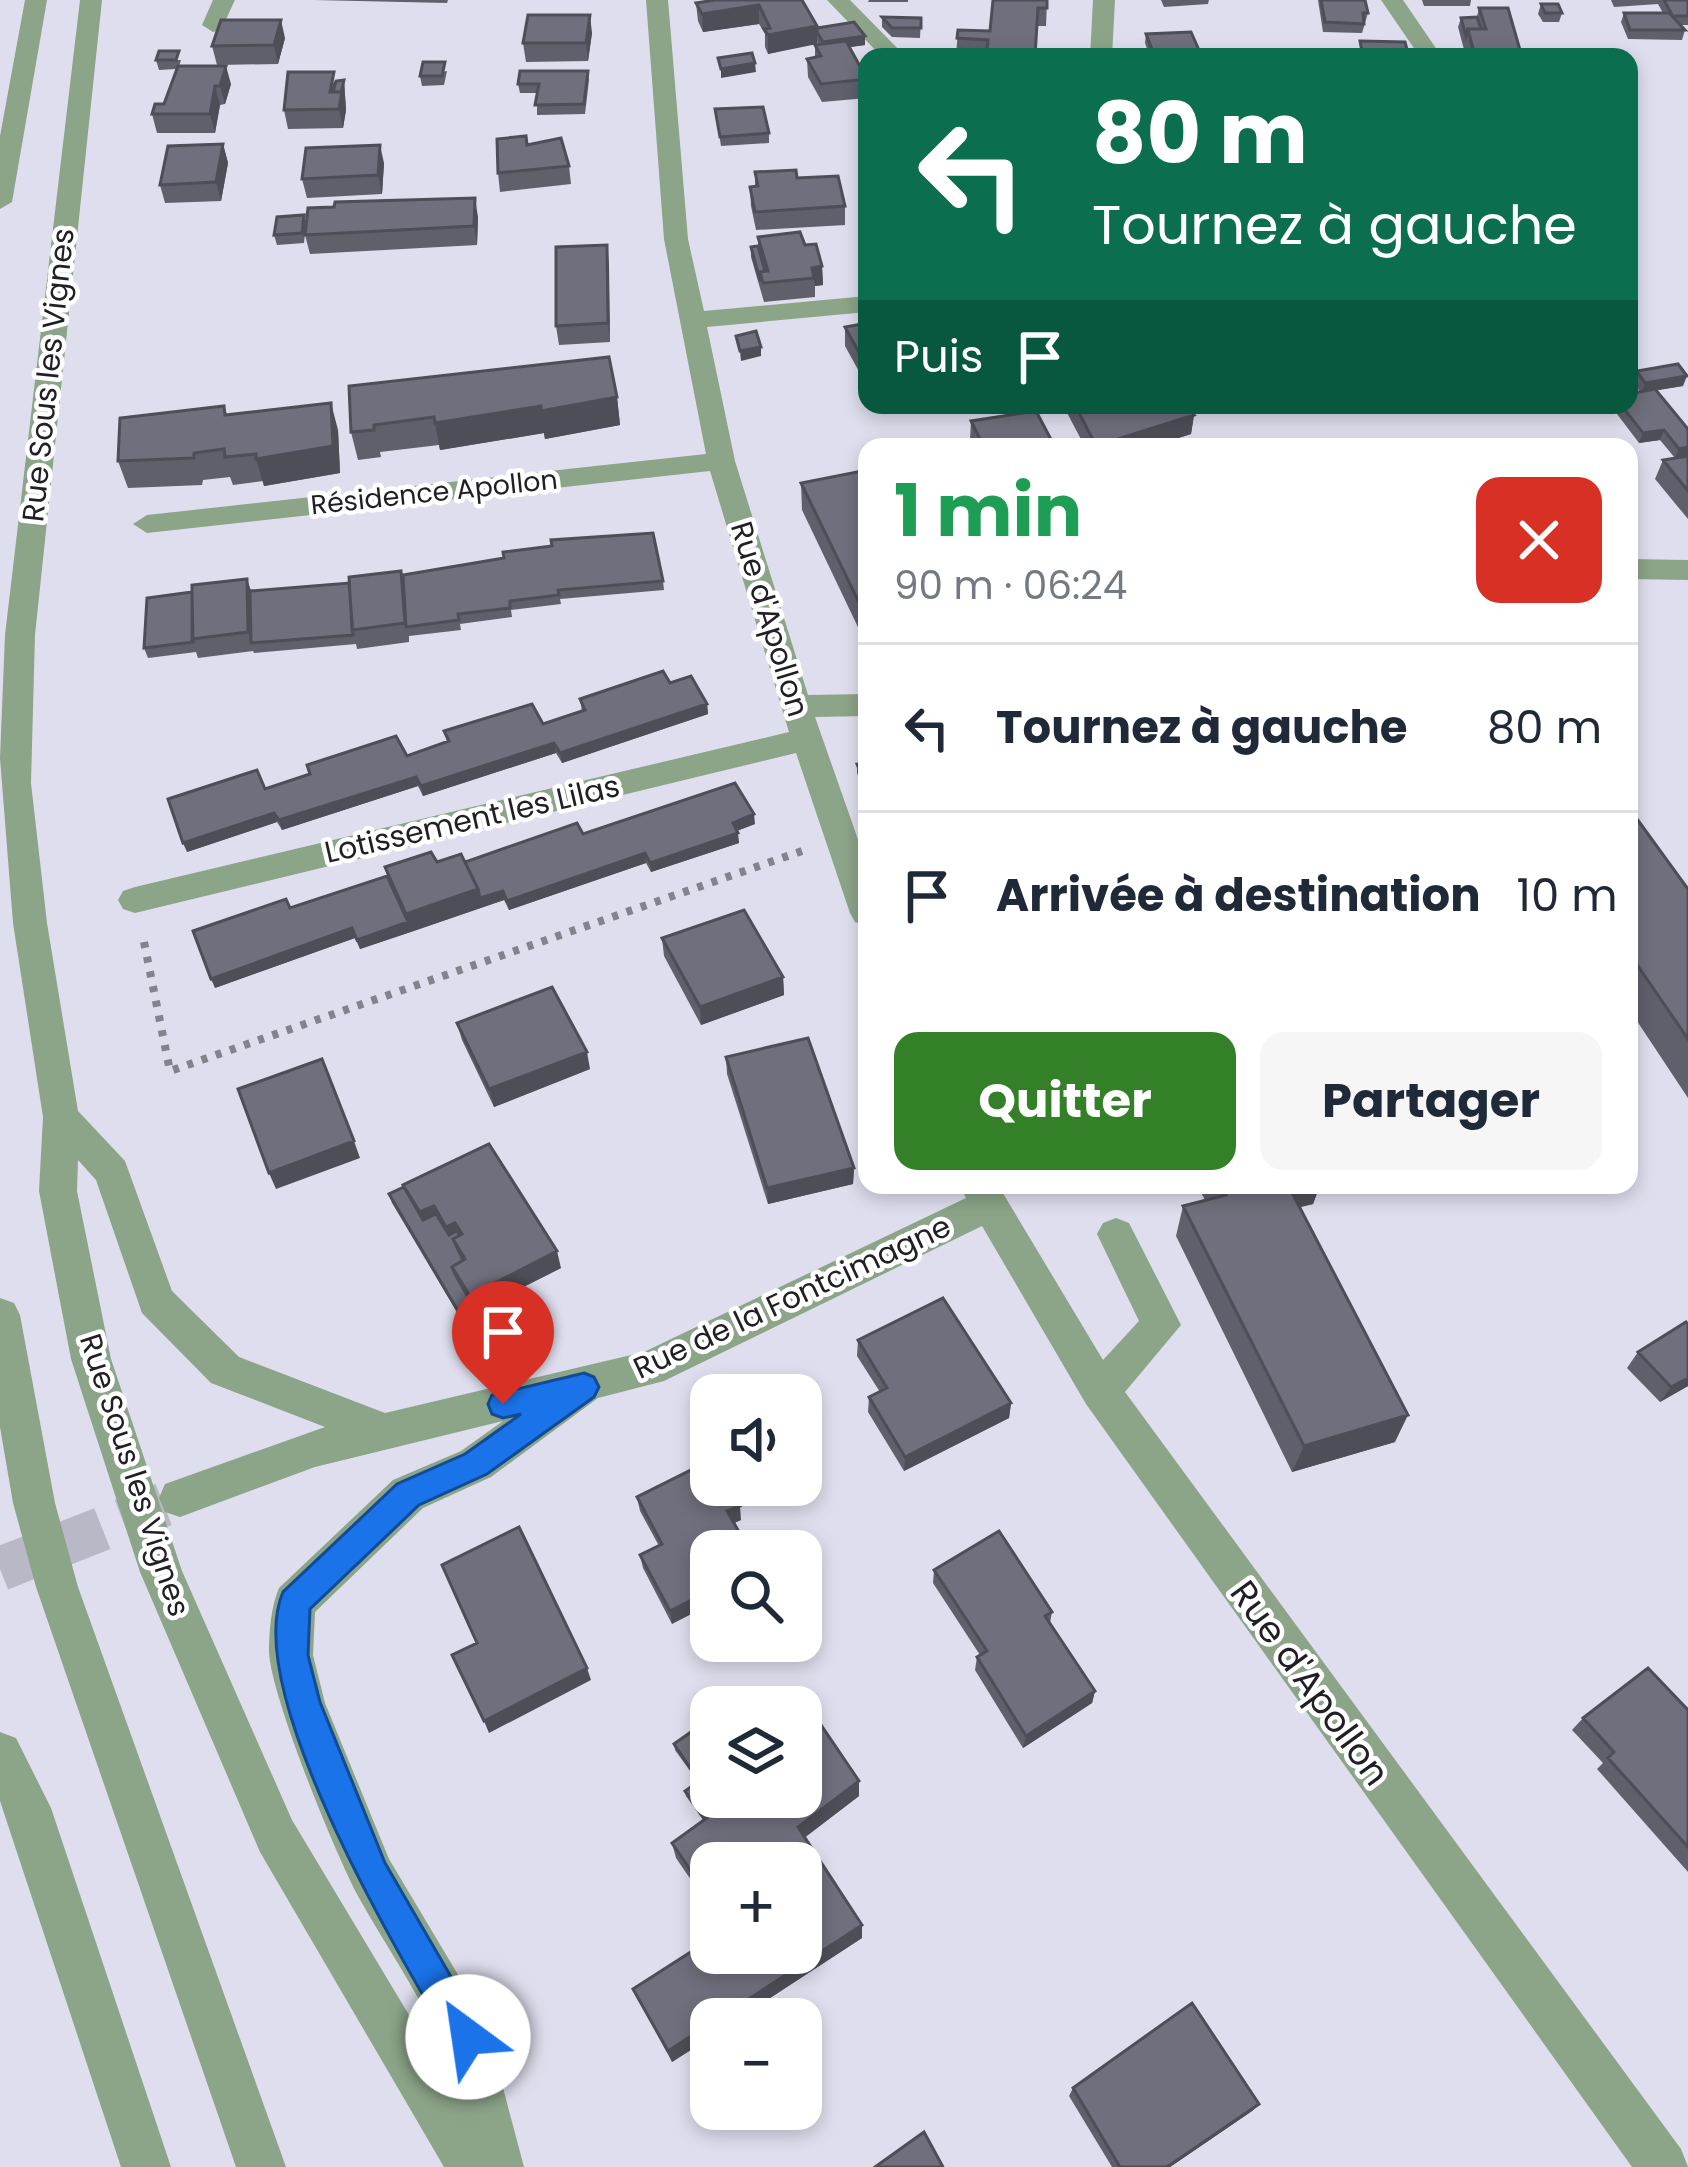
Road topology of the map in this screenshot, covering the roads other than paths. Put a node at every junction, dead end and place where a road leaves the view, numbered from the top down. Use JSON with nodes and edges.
{"nodes":[{"id":1,"x":36,"y":0,"type":"edge"},
{"id":2,"x":91,"y":0,"type":"edge"},
{"id":3,"x":224,"y":0,"type":"edge"},
{"id":4,"x":657,"y":0,"type":"edge"},
{"id":5,"x":838,"y":0,"type":"edge"},
{"id":6,"x":1104,"y":0,"type":"edge"},
{"id":7,"x":1392,"y":0,"type":"edge"},
{"id":8,"x":213,"y":25,"type":"edge"},
{"id":9,"x":886,"y":48,"type":"edge"},
{"id":10,"x":1101,"y":48,"type":"edge"},
{"id":11,"x":1425,"y":48,"type":"edge"},
{"id":12,"x":0,"y":202,"type":"edge"},
{"id":13,"x":858,"y":305,"type":"edge"},
{"id":14,"x":694,"y":320,"type":"junction"},
{"id":15,"x":721,"y":461,"type":"junction"},
{"id":16,"x":146,"y":524,"type":"dead end"},
{"id":17,"x":1638,"y":569,"type":"edge"},
{"id":18,"x":1688,"y":570,"type":"edge"},
{"id":19,"x":858,"y":705,"type":"edge"},
{"id":20,"x":796,"y":706,"type":"junction"},
{"id":21,"x":808,"y":739,"type":"junction"},
{"id":22,"x":858,"y":887,"type":"edge"},
{"id":23,"x":135,"y":900,"type":"road end"},
{"id":24,"x":61,"y":1117,"type":"junction"},
{"id":25,"x":982,"y":1196,"type":"edge"},
{"id":26,"x":1116,"y":1234,"type":"dead end"},
{"id":27,"x":0,"y":1315,"type":"edge"},
{"id":28,"x":584,"y":1387,"type":"junction"},
{"id":29,"x":1100,"y":1391,"type":"junction"},
{"id":30,"x":382,"y":1430,"type":"junction"},
{"id":31,"x":180,"y":1498,"type":"tunnel mouth"},
{"id":32,"x":0,"y":1754,"type":"edge"},
{"id":33,"x":146,"y":2167,"type":"edge"},
{"id":34,"x":261,"y":2167,"type":"edge"},
{"id":35,"x":472,"y":2167,"type":"edge"},
{"id":36,"x":500,"y":2167,"type":"edge"},
{"id":37,"x":1663,"y":2167,"type":"edge"}],
"edges":[{"from":1,"to":12,"type":"street"},
{"from":2,"to":24,"type":"street","name":"Rue Sous les Vignes"},
{"from":3,"to":8,"type":"street"},
{"from":4,"to":14,"type":"street","name":"Rue d'Apollon"},
{"from":5,"to":9,"type":"street"},
{"from":6,"to":10,"type":"street"},
{"from":7,"to":11,"type":"street"},
{"from":13,"to":14,"type":"street"},
{"from":14,"to":15,"type":"street","name":"Rue d'Apollon"},
{"from":15,"to":16,"type":"street","name":"Résidence Apollon"},
{"from":15,"to":20,"type":"street","name":"Rue d'Apollon"},
{"from":17,"to":18,"type":"street"},
{"from":19,"to":20,"type":"street"},
{"from":20,"to":21,"type":"street","name":"Rue d'Apollon"},
{"from":21,"to":22,"type":"street","name":"Rue d'Apollon"},
{"from":21,"to":23,"type":"street","name":"Lotissement les Lilas"},
{"from":24,"to":30,"type":"street"},
{"from":24,"to":35,"type":"street","name":"Rue Sous les Vignes"},
{"from":25,"to":28,"type":"street","name":"Rue de la Fontcimagne"},
{"from":25,"to":29,"type":"street","name":"Rue d'Apollon"},
{"from":26,"to":29,"type":"street"},
{"from":27,"to":34,"type":"street"},
{"from":28,"to":30,"type":"street","name":"Rue de la Fontcimagne"},
{"from":28,"to":36,"type":"street"},
{"from":29,"to":37,"type":"street","name":"Rue d'Apollon"},
{"from":30,"to":31,"type":"street","name":"Rue de la Fontcimagne"},
{"from":32,"to":33,"type":"street"}]}
